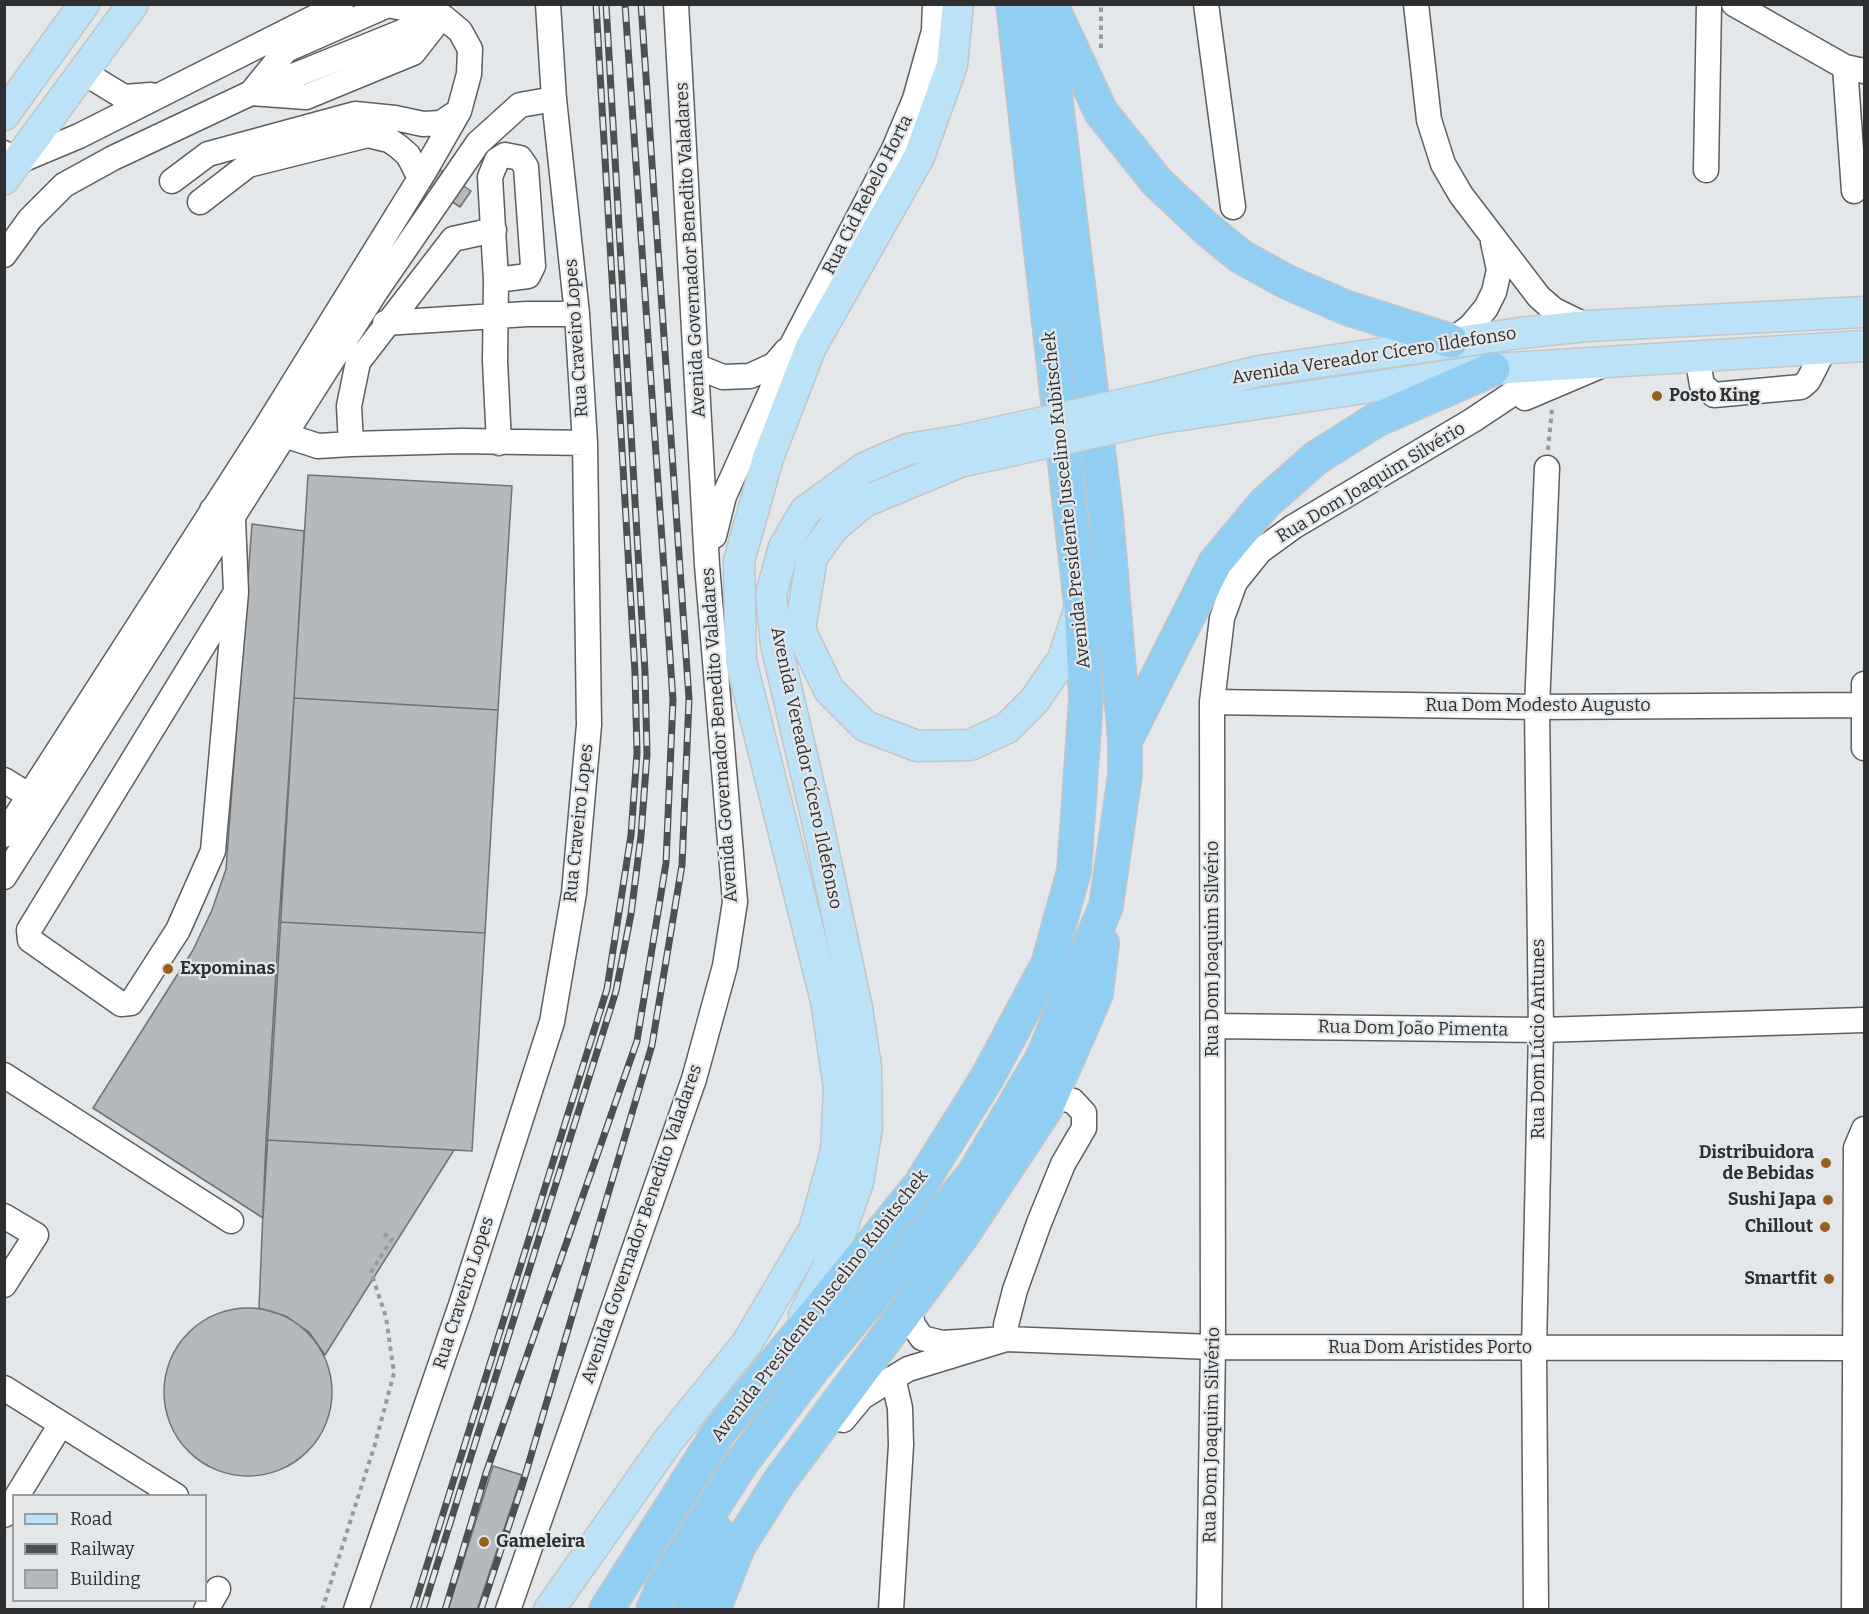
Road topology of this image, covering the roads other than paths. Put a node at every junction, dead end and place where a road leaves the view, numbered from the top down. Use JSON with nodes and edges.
{"nodes":[{"id":1,"x":84,"y":4,"type":"edge"},
{"id":2,"x":132,"y":4,"type":"edge"},
{"id":3,"x":341,"y":4,"type":"edge"},
{"id":4,"x":548,"y":4,"type":"edge"},
{"id":5,"x":676,"y":4,"type":"edge"},
{"id":6,"x":935,"y":4,"type":"edge"},
{"id":7,"x":958,"y":4,"type":"edge"},
{"id":8,"x":1013,"y":4,"type":"edge"},
{"id":9,"x":1044,"y":4,"type":"edge"},
{"id":10,"x":1052,"y":4,"type":"edge"},
{"id":11,"x":1206,"y":4,"type":"edge"},
{"id":12,"x":1416,"y":4,"type":"edge"},
{"id":13,"x":1709,"y":4,"type":"edge"},
{"id":14,"x":1734,"y":4,"type":"edge"},
{"id":15,"x":442,"y":16,"type":"junction"},
{"id":16,"x":1855,"y":69,"type":"edge"},
{"id":17,"x":83,"y":72,"type":"junction"},
{"id":18,"x":251,"y":93,"type":"junction"},
{"id":19,"x":159,"y":95,"type":"junction"},
{"id":20,"x":554,"y":99,"type":"junction"},
{"id":21,"x":459,"y":111,"type":"junction"},
{"id":22,"x":4,"y":115,"type":"edge"},
{"id":23,"x":9,"y":165,"type":"edge"},
{"id":24,"x":1706,"y":170,"type":"dead end"},
{"id":25,"x":420,"y":178,"type":"junction"},
{"id":26,"x":172,"y":181,"type":"dead end"},
{"id":27,"x":1854,"y":191,"type":"dead end"},
{"id":28,"x":200,"y":202,"type":"dead end"},
{"id":29,"x":1233,"y":207,"type":"dead end"},
{"id":30,"x":494,"y":230,"type":"junction"},
{"id":31,"x":1492,"y":237,"type":"junction"},
{"id":32,"x":4,"y":255,"type":"edge"},
{"id":33,"x":860,"y":262,"type":"junction"},
{"id":34,"x":496,"y":280,"type":"junction"},
{"id":35,"x":818,"y":294,"type":"junction"},
{"id":36,"x":1864,"y":312,"type":"edge"},
{"id":37,"x":577,"y":314,"type":"junction"},
{"id":38,"x":496,"y":316,"type":"junction"},
{"id":39,"x":1656,"y":322,"type":"junction"},
{"id":40,"x":386,"y":323,"type":"junction"},
{"id":41,"x":1587,"y":326,"type":"junction"},
{"id":42,"x":1451,"y":341,"type":"junction"},
{"id":43,"x":792,"y":345,"type":"junction"},
{"id":44,"x":1864,"y":346,"type":"edge"},
{"id":45,"x":1825,"y":348,"type":"junction"},
{"id":46,"x":1697,"y":356,"type":"junction"},
{"id":47,"x":698,"y":366,"type":"junction"},
{"id":48,"x":1493,"y":369,"type":"junction"},
{"id":49,"x":1556,"y":375,"type":"junction"},
{"id":50,"x":1153,"y":408,"type":"junction"},
{"id":51,"x":275,"y":432,"type":"junction"},
{"id":52,"x":585,"y":443,"type":"junction"},
{"id":53,"x":351,"y":444,"type":"junction"},
{"id":54,"x":499,"y":444,"type":"junction"},
{"id":55,"x":959,"y":451,"type":"junction"},
{"id":56,"x":1547,"y":468,"type":"road end"},
{"id":57,"x":223,"y":514,"type":"junction"},
{"id":58,"x":707,"y":565,"type":"junction"},
{"id":59,"x":236,"y":592,"type":"junction"},
{"id":60,"x":1081,"y":605,"type":"junction"},
{"id":61,"x":1864,"y":684,"type":"edge"},
{"id":62,"x":1212,"y":702,"type":"junction"},
{"id":63,"x":1864,"y":705,"type":"edge"},
{"id":64,"x":1537,"y":707,"type":"junction"},
{"id":65,"x":1125,"y":741,"type":"junction"},
{"id":66,"x":1864,"y":748,"type":"edge"},
{"id":67,"x":4,"y":780,"type":"edge"},
{"id":68,"x":28,"y":795,"type":"junction"},
{"id":69,"x":15,"y":823,"type":"edge"},
{"id":70,"x":4,"y":877,"type":"edge"},
{"id":71,"x":1106,"y":906,"type":"junction"},
{"id":72,"x":1864,"y":1020,"type":"edge"},
{"id":73,"x":1213,"y":1026,"type":"junction"},
{"id":74,"x":1541,"y":1030,"type":"junction"},
{"id":75,"x":4,"y":1075,"type":"edge"},
{"id":76,"x":1046,"y":1108,"type":"junction"},
{"id":77,"x":1862,"y":1142,"type":"edge"},
{"id":78,"x":1860,"y":1178,"type":"edge"},
{"id":79,"x":4,"y":1216,"type":"edge"},
{"id":80,"x":231,"y":1221,"type":"dead end"},
{"id":81,"x":961,"y":1237,"type":"junction"},
{"id":82,"x":4,"y":1285,"type":"edge"},
{"id":83,"x":909,"y":1308,"type":"junction"},
{"id":84,"x":1006,"y":1339,"type":"junction"},
{"id":85,"x":788,"y":1347,"type":"junction"},
{"id":86,"x":1214,"y":1347,"type":"junction"},
{"id":87,"x":1855,"y":1348,"type":"junction"},
{"id":88,"x":1534,"y":1349,"type":"junction"},
{"id":89,"x":815,"y":1366,"type":"junction"},
{"id":90,"x":893,"y":1378,"type":"junction"},
{"id":91,"x":6,"y":1393,"type":"edge"},
{"id":92,"x":62,"y":1424,"type":"junction"},
{"id":93,"x":740,"y":1465,"type":"junction"},
{"id":94,"x":18,"y":1494,"type":"edge"},
{"id":95,"x":173,"y":1494,"type":"edge"},
{"id":96,"x":1859,"y":1518,"type":"edge"},
{"id":97,"x":706,"y":1608,"type":"edge"},
{"id":98,"x":356,"y":1610,"type":"edge"},
{"id":99,"x":508,"y":1610,"type":"edge"},
{"id":100,"x":549,"y":1610,"type":"edge"},
{"id":101,"x":606,"y":1610,"type":"edge"},
{"id":102,"x":653,"y":1610,"type":"edge"},
{"id":103,"x":891,"y":1610,"type":"edge"},
{"id":104,"x":1209,"y":1610,"type":"edge"},
{"id":105,"x":1536,"y":1610,"type":"edge"},
{"id":106,"x":1854,"y":1610,"type":"edge"}],
"edges":[{"from":1,"to":22,"type":"main road"},
{"from":2,"to":17,"type":"main road"},
{"from":3,"to":19,"type":"street"},
{"from":4,"to":20,"type":"street","name":"Rua Craveiro Lopes"},
{"from":5,"to":47,"type":"street","name":"Avenida Governador Benedito Valadares"},
{"from":6,"to":35,"type":"street","name":"Rua Cid Rebelo Horta"},
{"from":7,"to":33,"type":"main road","name":"Avenida Presidente Juscelino Kubitschek"},
{"from":8,"to":60,"type":"highway","name":"Avenida Presidente Juscelino Kubitschek"},
{"from":9,"to":65,"type":"highway","name":"Avenida Presidente Juscelino Kubitschek"},
{"from":10,"to":42,"type":"highway"},
{"from":11,"to":29,"type":"street"},
{"from":12,"to":31,"type":"street"},
{"from":13,"to":24,"type":"street"},
{"from":14,"to":16,"type":"street"},
{"from":15,"to":18,"type":"street"},
{"from":15,"to":18,"type":"street"},
{"from":15,"to":21,"type":"street"},
{"from":16,"to":27,"type":"street"},
{"from":17,"to":19,"type":"street"},
{"from":17,"to":23,"type":"main road"},
{"from":18,"to":32,"type":"street"},
{"from":19,"to":23,"type":"street"},
{"from":20,"to":37,"type":"street","name":"Rua Craveiro Lopes"},
{"from":20,"to":51,"type":"street"},
{"from":21,"to":25,"type":"street"},
{"from":21,"to":26,"type":"street"},
{"from":25,"to":28,"type":"street"},
{"from":25,"to":51,"type":"street"},
{"from":30,"to":34,"type":"street"},
{"from":30,"to":34,"type":"street"},
{"from":30,"to":40,"type":"street"},
{"from":31,"to":41,"type":"street"},
{"from":31,"to":42,"type":"street"},
{"from":33,"to":35,"type":"street"},
{"from":33,"to":100,"type":"main road","name":"Avenida Presidente Juscelino Kubitschek"},
{"from":34,"to":38,"type":"street"},
{"from":35,"to":43,"type":"street","name":"Rua Cid Rebelo Horta"},
{"from":36,"to":39,"type":"main road","name":"Avenida Vereador Cícero Ildefonso"},
{"from":37,"to":38,"type":"street"},
{"from":37,"to":52,"type":"street","name":"Rua Craveiro Lopes"},
{"from":38,"to":40,"type":"street"},
{"from":38,"to":54,"type":"street"},
{"from":39,"to":41,"type":"main road","name":"Avenida Vereador Cícero Ildefonso"},
{"from":39,"to":49,"type":"main road"},
{"from":40,"to":53,"type":"street"},
{"from":41,"to":42,"type":"main road","name":"Avenida Vereador Cícero Ildefonso"},
{"from":42,"to":50,"type":"main road","name":"Avenida Vereador Cícero Ildefonso"},
{"from":43,"to":47,"type":"street","name":"Rua Cid Rebelo Horta"},
{"from":43,"to":58,"type":"street","name":"Rua Cid Rebelo Horta"},
{"from":44,"to":45,"type":"main road","name":"Avenida Vereador Cícero Ildefonso"},
{"from":45,"to":46,"type":"main road","name":"Avenida Vereador Cícero Ildefonso"},
{"from":45,"to":46,"type":"street"},
{"from":46,"to":49,"type":"main road","name":"Avenida Vereador Cícero Ildefonso"},
{"from":47,"to":58,"type":"street","name":"Avenida Governador Benedito Valadares"},
{"from":48,"to":49,"type":"main road","name":"Avenida Vereador Cícero Ildefonso"},
{"from":48,"to":50,"type":"main road","name":"Avenida Vereador Cícero Ildefonso"},
{"from":48,"to":65,"type":"highway"},
{"from":49,"to":62,"type":"street","name":"Rua Dom Joaquim Silvério"},
{"from":50,"to":55,"type":"main road","name":"Avenida Vereador Cícero Ildefonso","bridge":true},
{"from":51,"to":53,"type":"street"},
{"from":51,"to":57,"type":"street"},
{"from":52,"to":54,"type":"street"},
{"from":52,"to":98,"type":"street","name":"Rua Craveiro Lopes"},
{"from":53,"to":54,"type":"street"},
{"from":55,"to":60,"type":"main road","name":"Avenida Vereador Cícero Ildefonso"},
{"from":55,"to":85,"type":"main road","name":"Avenida Vereador Cícero Ildefonso"},
{"from":56,"to":64,"type":"street","name":"Rua Dom Lúcio Antunes"},
{"from":57,"to":59,"type":"street"},
{"from":57,"to":68,"type":"street"},
{"from":57,"to":69,"type":"street"},
{"from":58,"to":99,"type":"street","name":"Avenida Governador Benedito Valadares"},
{"from":59,"to":59,"type":"street"},
{"from":60,"to":85,"type":"highway","name":"Avenida Presidente Juscelino Kubitschek"},
{"from":61,"to":63,"type":"street"},
{"from":62,"to":64,"type":"street","name":"Rua Dom Modesto Augusto"},
{"from":62,"to":73,"type":"street","name":"Rua Dom Joaquim Silvério"},
{"from":63,"to":64,"type":"street","name":"Rua Dom Modesto Augusto"},
{"from":63,"to":66,"type":"street"},
{"from":64,"to":74,"type":"street","name":"Rua Dom Lúcio Antunes"},
{"from":65,"to":71,"type":"highway","name":"Avenida Presidente Juscelino Kubitschek"},
{"from":67,"to":68,"type":"street"},
{"from":68,"to":69,"type":"street"},
{"from":69,"to":70,"type":"street"},
{"from":71,"to":76,"type":"highway"},
{"from":71,"to":89,"type":"highway","name":"Avenida Presidente Juscelino Kubitschek"},
{"from":72,"to":74,"type":"street","name":"Rua Dom João Pimenta"},
{"from":73,"to":74,"type":"street","name":"Rua Dom João Pimenta"},
{"from":73,"to":86,"type":"street","name":"Rua Dom Joaquim Silvério"},
{"from":74,"to":88,"type":"street","name":"Rua Dom Lúcio Antunes"},
{"from":75,"to":80,"type":"street"},
{"from":76,"to":81,"type":"highway"},
{"from":76,"to":84,"type":"street"},
{"from":77,"to":78,"type":"street"},
{"from":78,"to":87,"type":"street"},
{"from":79,"to":82,"type":"street"},
{"from":81,"to":83,"type":"highway"},
{"from":81,"to":89,"type":"highway"},
{"from":83,"to":84,"type":"street","name":"Rua Dom Aristides Porto"},
{"from":83,"to":97,"type":"highway"},
{"from":84,"to":86,"type":"street","name":"Rua Dom Aristides Porto"},
{"from":84,"to":90,"type":"street","name":"Rua Dom Aristides Porto"},
{"from":85,"to":101,"type":"highway","name":"Avenida Presidente Juscelino Kubitschek"},
{"from":86,"to":88,"type":"street","name":"Rua Dom Aristides Porto"},
{"from":86,"to":104,"type":"street","name":"Rua Dom Joaquim Silvério"},
{"from":87,"to":88,"type":"street","name":"Rua Dom Aristides Porto"},
{"from":87,"to":96,"type":"street"},
{"from":88,"to":105,"type":"street","name":"Rua Dom Lúcio Antunes"},
{"from":89,"to":93,"type":"highway","name":"Avenida Presidente Juscelino Kubitschek"},
{"from":90,"to":97,"type":"street"},
{"from":90,"to":103,"type":"street"},
{"from":91,"to":92,"type":"street"},
{"from":92,"to":94,"type":"street"},
{"from":92,"to":95,"type":"street"},
{"from":93,"to":97,"type":"highway"},
{"from":93,"to":102,"type":"highway","name":"Avenida Presidente Juscelino Kubitschek"},
{"from":96,"to":106,"type":"street"}]}
